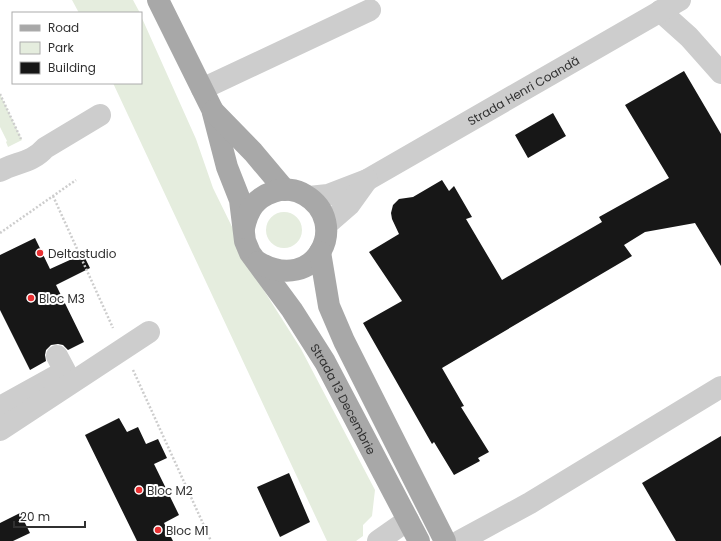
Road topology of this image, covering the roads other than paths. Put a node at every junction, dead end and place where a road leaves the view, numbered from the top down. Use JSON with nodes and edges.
{"nodes":[{"id":1,"x":158,"y":0,"type":"edge"},
{"id":2,"x":680,"y":0,"type":"edge"},
{"id":3,"x":370,"y":10,"type":"dead end"},
{"id":4,"x":660,"y":11,"type":"junction"},
{"id":5,"x":721,"y":73,"type":"edge"},
{"id":6,"x":202,"y":89,"type":"junction"},
{"id":7,"x":212,"y":110,"type":"junction"},
{"id":8,"x":100,"y":115,"type":"dead end"},
{"id":9,"x":27,"y":156,"type":"edge"},
{"id":10,"x":367,"y":180,"type":"junction"},
{"id":11,"x":284,"y":190,"type":"junction"},
{"id":12,"x":309,"y":197,"type":"junction"},
{"id":13,"x":326,"y":225,"type":"junction"},
{"id":14,"x":244,"y":228,"type":"junction"},
{"id":15,"x":320,"y":252,"type":"junction"},
{"id":16,"x":258,"y":262,"type":"junction"},
{"id":17,"x":149,"y":332,"type":"dead end"},
{"id":18,"x":57,"y":356,"type":"dead end"},
{"id":19,"x":721,"y":387,"type":"edge"},
{"id":20,"x":0,"y":407,"type":"edge"},
{"id":21,"x":0,"y":430,"type":"edge"},
{"id":22,"x":408,"y":520,"type":"junction"},
{"id":23,"x":495,"y":533,"type":"edge"},
{"id":24,"x":378,"y":541,"type":"edge"},
{"id":25,"x":419,"y":541,"type":"edge"},
{"id":26,"x":445,"y":541,"type":"edge"},
{"id":27,"x":460,"y":541,"type":"edge"}],
"edges":[{"from":1,"to":6,"type":"main road","name":"Strada 13 Decembrie"},
{"from":2,"to":4,"type":"street","name":"Strada Henri Coandă"},
{"from":3,"to":6,"type":"street"},
{"from":4,"to":5,"type":"street"},
{"from":4,"to":10,"type":"street","name":"Strada Henri Coandă"},
{"from":6,"to":7,"type":"main road","name":"Strada 13 Decembrie"},
{"from":7,"to":11,"type":"main road","name":"Strada 13 Decembrie"},
{"from":7,"to":14,"type":"main road","name":"Strada 13 Decembrie"},
{"from":8,"to":9,"type":"street"},
{"from":10,"to":12,"type":"street","name":"Strada Henri Coandă"},
{"from":10,"to":13,"type":"street","name":"Strada Henri Coandă"},
{"from":11,"to":12,"type":"main road"},
{"from":11,"to":14,"type":"main road"},
{"from":12,"to":13,"type":"main road"},
{"from":13,"to":15,"type":"main road","name":"Strada 13 Decembrie"},
{"from":14,"to":16,"type":"main road","name":"Strada 13 Decembrie"},
{"from":15,"to":16,"type":"main road","name":"Strada 13 Decembrie"},
{"from":15,"to":26,"type":"main road","name":"Strada 13 Decembrie"},
{"from":16,"to":22,"type":"main road","name":"Strada 13 Decembrie"},
{"from":17,"to":21,"type":"street"},
{"from":18,"to":20,"type":"street"},
{"from":19,"to":23,"type":"street"},
{"from":22,"to":24,"type":"street"},
{"from":22,"to":25,"type":"main road","name":"Strada 13 Decembrie"},
{"from":23,"to":27,"type":"street"}]}
